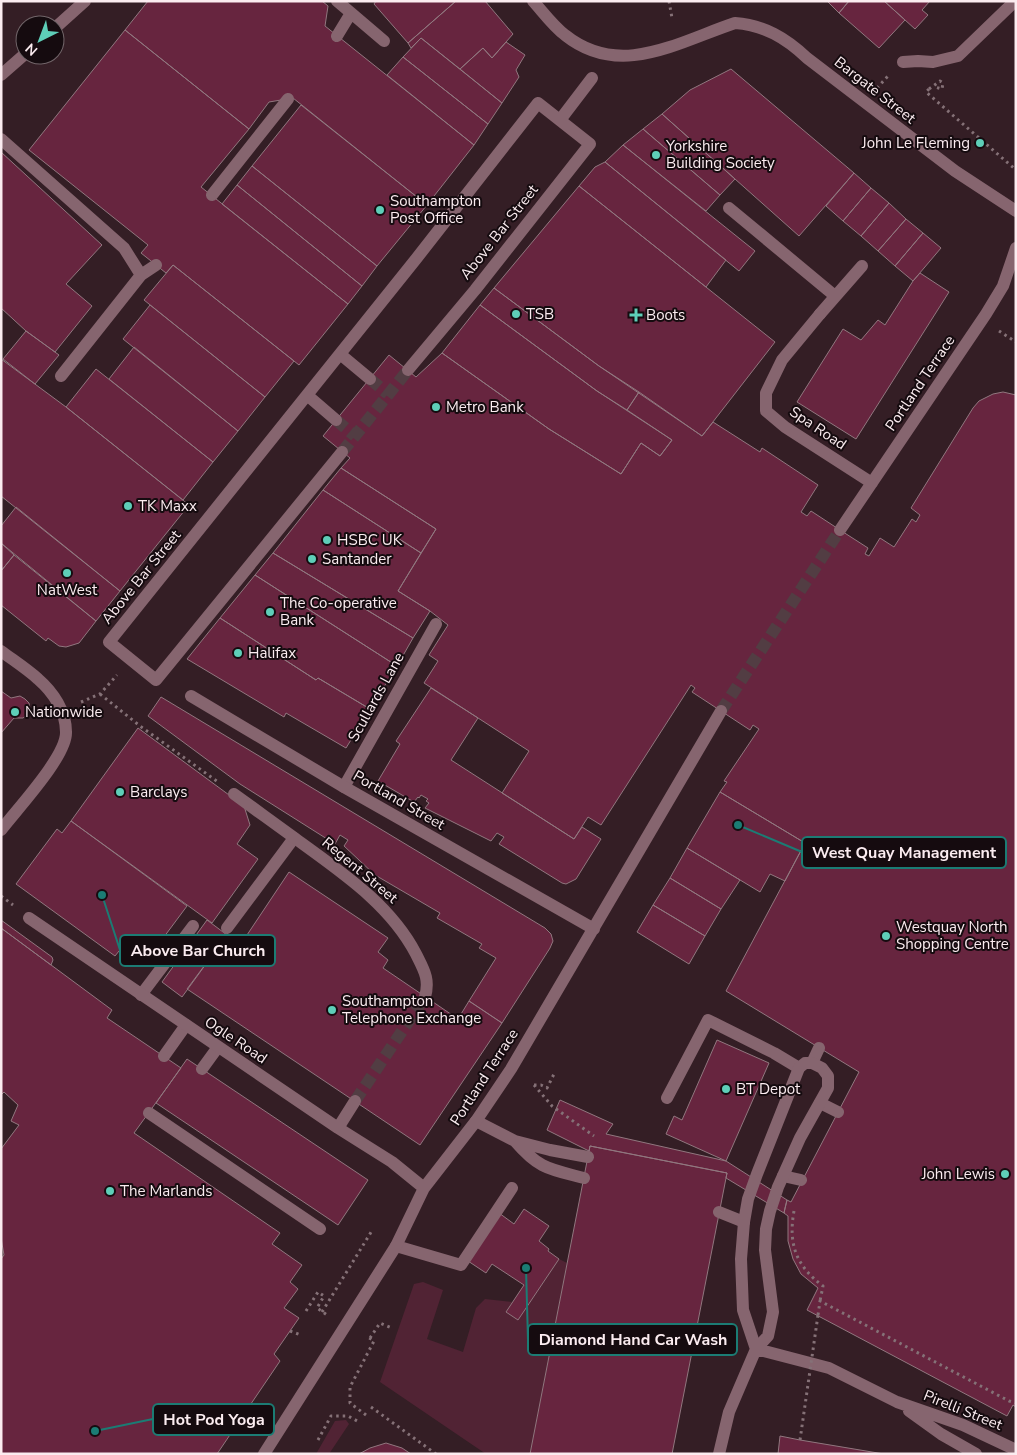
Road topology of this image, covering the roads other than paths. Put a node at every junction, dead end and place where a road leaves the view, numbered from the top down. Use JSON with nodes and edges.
{"nodes":[{"id":1,"x":85,"y":1,"type":"edge"},
{"id":2,"x":337,"y":1,"type":"edge"},
{"id":3,"x":533,"y":1,"type":"edge"},
{"id":4,"x":1015,"y":1,"type":"edge"},
{"id":5,"x":351,"y":12,"type":"junction"},
{"id":6,"x":65,"y":19,"type":"edge"},
{"id":7,"x":337,"y":36,"type":"dead end"},
{"id":8,"x":384,"y":41,"type":"dead end"},
{"id":9,"x":903,"y":62,"type":"road end"},
{"id":10,"x":15,"y":63,"type":"edge"},
{"id":11,"x":1,"y":75,"type":"edge"},
{"id":12,"x":592,"y":78,"type":"dead end"},
{"id":13,"x":288,"y":99,"type":"dead end"},
{"id":14,"x":560,"y":120,"type":"junction"},
{"id":15,"x":1,"y":139,"type":"edge"},
{"id":16,"x":212,"y":195,"type":"dead end"},
{"id":17,"x":729,"y":208,"type":"dead end"},
{"id":18,"x":1016,"y":211,"type":"edge"},
{"id":19,"x":1016,"y":248,"type":"edge"},
{"id":20,"x":156,"y":265,"type":"dead end"},
{"id":21,"x":862,"y":266,"type":"dead end"},
{"id":22,"x":141,"y":275,"type":"junction"},
{"id":23,"x":835,"y":296,"type":"junction"},
{"id":24,"x":340,"y":354,"type":"junction"},
{"id":25,"x":408,"y":370,"type":"tunnel mouth"},
{"id":26,"x":61,"y":376,"type":"dead end"},
{"id":27,"x":370,"y":379,"type":"tunnel mouth"},
{"id":28,"x":308,"y":396,"type":"junction"},
{"id":29,"x":336,"y":420,"type":"tunnel mouth"},
{"id":30,"x":342,"y":452,"type":"tunnel mouth"},
{"id":31,"x":872,"y":483,"type":"junction"},
{"id":32,"x":840,"y":530,"type":"tunnel mouth"},
{"id":33,"x":436,"y":624,"type":"dead end"},
{"id":34,"x":1,"y":651,"type":"edge"},
{"id":35,"x":191,"y":696,"type":"dead end"},
{"id":36,"x":721,"y":711,"type":"tunnel mouth"},
{"id":37,"x":344,"y":787,"type":"junction"},
{"id":38,"x":234,"y":794,"type":"road end"},
{"id":39,"x":1,"y":830,"type":"edge"},
{"id":40,"x":294,"y":838,"type":"junction"},
{"id":41,"x":30,"y":918,"type":"dead end"},
{"id":42,"x":194,"y":926,"type":"dead end"},
{"id":43,"x":227,"y":928,"type":"dead end"},
{"id":44,"x":594,"y":929,"type":"junction"},
{"id":45,"x":141,"y":995,"type":"junction"},
{"id":46,"x":425,"y":997,"type":"tunnel mouth"},
{"id":47,"x":186,"y":1025,"type":"junction"},
{"id":48,"x":218,"y":1047,"type":"junction"},
{"id":49,"x":819,"y":1048,"type":"dead end"},
{"id":50,"x":164,"y":1056,"type":"dead end"},
{"id":51,"x":812,"y":1063,"type":"junction"},
{"id":52,"x":799,"y":1068,"type":"junction"},
{"id":53,"x":202,"y":1069,"type":"dead end"},
{"id":54,"x":667,"y":1098,"type":"dead end"},
{"id":55,"x":355,"y":1102,"type":"tunnel mouth"},
{"id":56,"x":820,"y":1103,"type":"junction"},
{"id":57,"x":149,"y":1112,"type":"dead end"},
{"id":58,"x":838,"y":1112,"type":"dead end"},
{"id":59,"x":476,"y":1121,"type":"junction"},
{"id":60,"x":338,"y":1128,"type":"junction"},
{"id":61,"x":515,"y":1140,"type":"junction"},
{"id":62,"x":588,"y":1156,"type":"dead end"},
{"id":63,"x":783,"y":1176,"type":"junction"},
{"id":64,"x":584,"y":1178,"type":"dead end"},
{"id":65,"x":802,"y":1180,"type":"dead end"},
{"id":66,"x":424,"y":1188,"type":"junction"},
{"id":67,"x":512,"y":1188,"type":"dead end"},
{"id":68,"x":720,"y":1212,"type":"dead end"},
{"id":69,"x":744,"y":1222,"type":"junction"},
{"id":70,"x":320,"y":1228,"type":"dead end"},
{"id":71,"x":396,"y":1246,"type":"junction"},
{"id":72,"x":756,"y":1349,"type":"junction"},
{"id":73,"x":897,"y":1402,"type":"junction"},
{"id":74,"x":1016,"y":1450,"type":"edge"},
{"id":75,"x":264,"y":1454,"type":"edge"},
{"id":76,"x":719,"y":1454,"type":"edge"},
{"id":77,"x":976,"y":1454,"type":"edge"}],
"edges":[{"from":1,"to":6,"type":"street"},
{"from":2,"to":5,"type":"street"},
{"from":3,"to":18,"type":"street","name":"Bargate Street"},
{"from":4,"to":9,"type":"street"},
{"from":5,"to":7,"type":"street"},
{"from":5,"to":8,"type":"street"},
{"from":10,"to":11,"type":"street"},
{"from":12,"to":14,"type":"street"},
{"from":13,"to":16,"type":"street"},
{"from":14,"to":24,"type":"street","name":"Above Bar Street"},
{"from":14,"to":25,"type":"street","name":"Above Bar Street"},
{"from":15,"to":22,"type":"street"},
{"from":17,"to":23,"type":"street"},
{"from":19,"to":31,"type":"street","name":"Portland Terrace"},
{"from":20,"to":22,"type":"street"},
{"from":21,"to":23,"type":"street"},
{"from":22,"to":26,"type":"street"},
{"from":23,"to":31,"type":"street","name":"Spa Road"},
{"from":24,"to":27,"type":"street"},
{"from":24,"to":28,"type":"street","name":"Above Bar Street"},
{"from":28,"to":29,"type":"street"},
{"from":28,"to":30,"type":"street","name":"Above Bar Street"},
{"from":31,"to":32,"type":"street","name":"Portland Terrace"},
{"from":33,"to":37,"type":"street","name":"Scullards Lane"},
{"from":34,"to":39,"type":"street"},
{"from":35,"to":37,"type":"street","name":"Portland Street"},
{"from":36,"to":44,"type":"street","name":"Portland Terrace"},
{"from":37,"to":44,"type":"street","name":"Portland Street"},
{"from":38,"to":40,"type":"street","name":"Regent Street"},
{"from":40,"to":43,"type":"street"},
{"from":40,"to":46,"type":"street","name":"Regent Street"},
{"from":41,"to":45,"type":"street","name":"Ogle Road"},
{"from":42,"to":45,"type":"street"},
{"from":44,"to":59,"type":"street","name":"Portland Terrace"},
{"from":45,"to":47,"type":"street","name":"Ogle Road"},
{"from":47,"to":48,"type":"street","name":"Ogle Road"},
{"from":47,"to":50,"type":"street"},
{"from":48,"to":53,"type":"street"},
{"from":48,"to":60,"type":"street","name":"Ogle Road"},
{"from":49,"to":51,"type":"street"},
{"from":51,"to":52,"type":"street"},
{"from":51,"to":56,"type":"street"},
{"from":52,"to":54,"type":"street"},
{"from":52,"to":69,"type":"street"},
{"from":55,"to":60,"type":"street"},
{"from":56,"to":58,"type":"street"},
{"from":56,"to":63,"type":"street"},
{"from":57,"to":70,"type":"street"},
{"from":59,"to":61,"type":"street"},
{"from":59,"to":66,"type":"street","name":"Portland Terrace"},
{"from":60,"to":66,"type":"street","name":"Ogle Road"},
{"from":61,"to":62,"type":"street"},
{"from":61,"to":64,"type":"street"},
{"from":63,"to":65,"type":"street"},
{"from":63,"to":72,"type":"street"},
{"from":66,"to":71,"type":"street","name":"Portland Terrace"},
{"from":67,"to":71,"type":"street"},
{"from":68,"to":69,"type":"street"},
{"from":69,"to":72,"type":"street"},
{"from":71,"to":75,"type":"street","name":"Portland Terrace"},
{"from":72,"to":73,"type":"street","name":"Pirelli Street"},
{"from":72,"to":76,"type":"street"},
{"from":73,"to":74,"type":"street","name":"Pirelli Street"},
{"from":73,"to":77,"type":"street","name":"Pirelli Street"}]}
